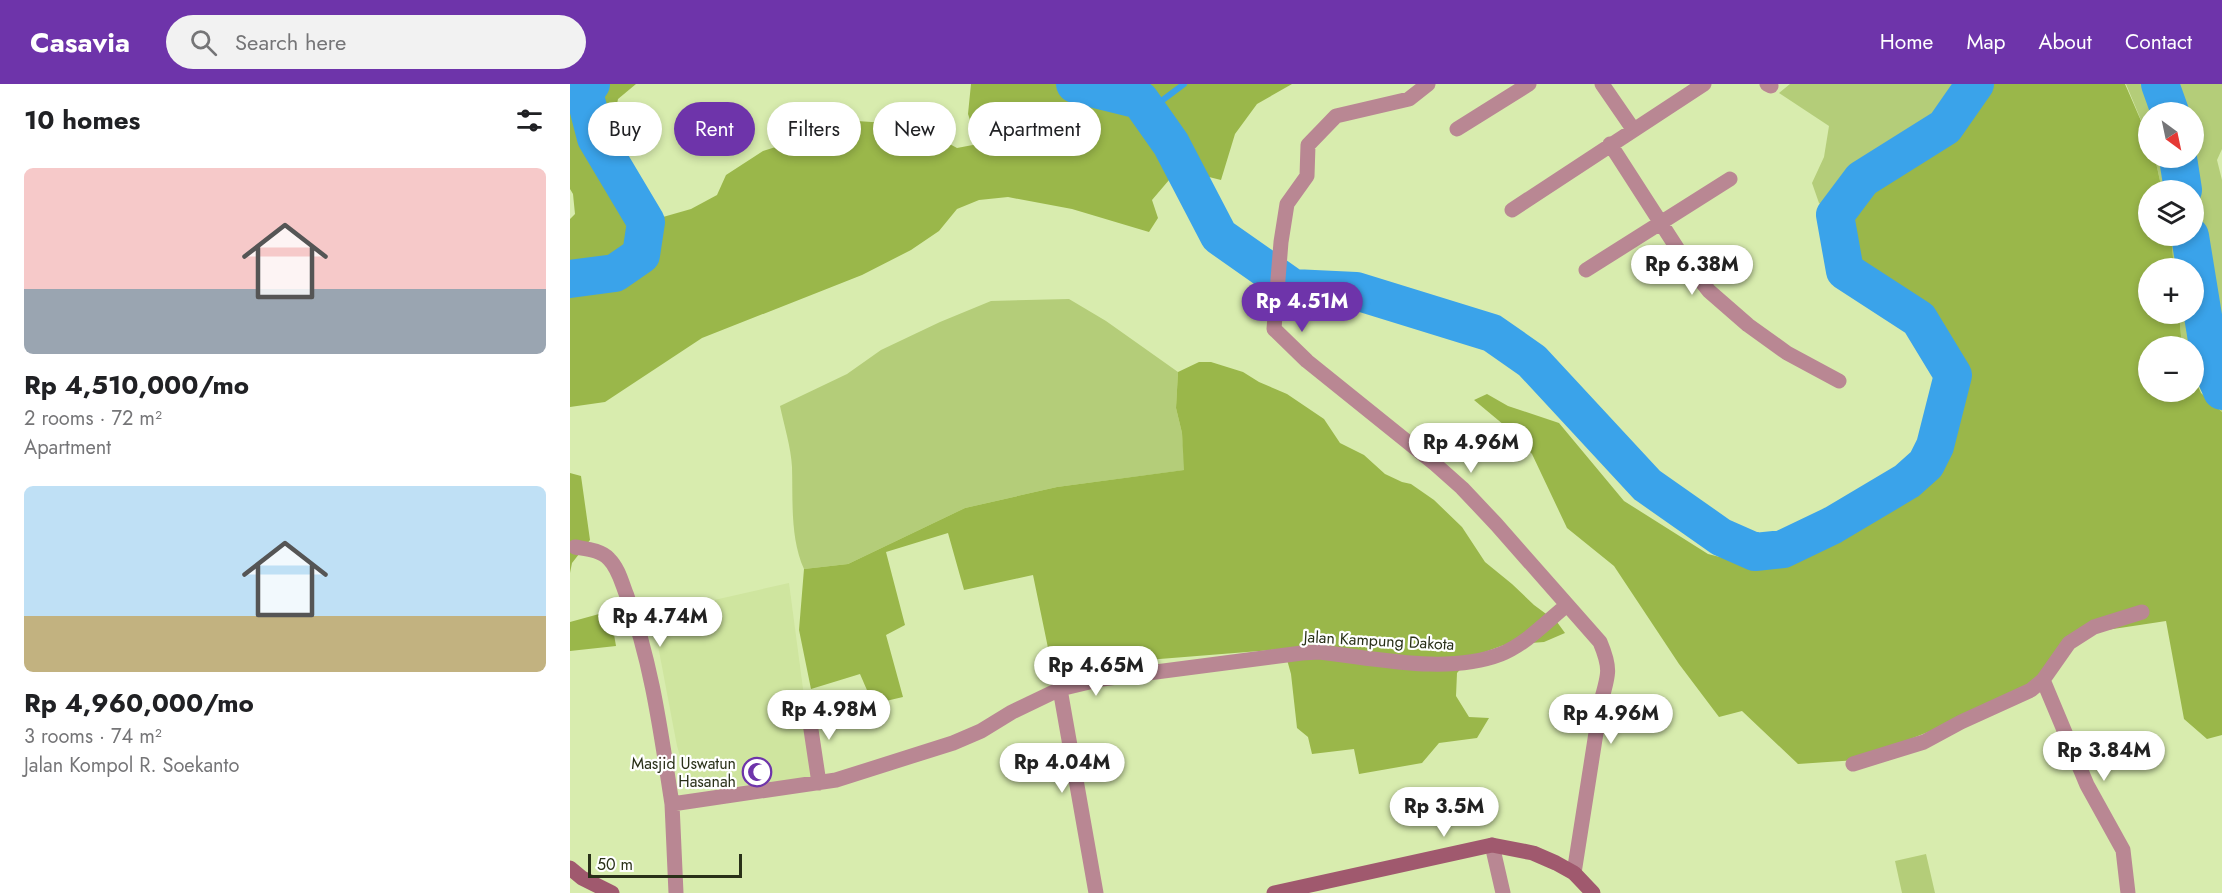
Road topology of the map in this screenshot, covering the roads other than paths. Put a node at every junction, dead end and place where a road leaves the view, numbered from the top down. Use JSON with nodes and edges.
{"nodes":[{"id":1,"x":1428,"y":84,"type":"edge"},
{"id":2,"x":1529,"y":84,"type":"edge"},
{"id":3,"x":1602,"y":84,"type":"edge"},
{"id":4,"x":1704,"y":84,"type":"edge"},
{"id":5,"x":1457,"y":129,"type":"dead end"},
{"id":6,"x":1633,"y":129,"type":"junction"},
{"id":7,"x":1610,"y":144,"type":"junction"},
{"id":8,"x":1730,"y":179,"type":"dead end"},
{"id":9,"x":1512,"y":210,"type":"dead end"},
{"id":10,"x":1661,"y":223,"type":"junction"},
{"id":11,"x":1586,"y":270,"type":"dead end"},
{"id":12,"x":1839,"y":381,"type":"dead end"},
{"id":13,"x":575,"y":547,"type":"dead end"},
{"id":14,"x":1567,"y":605,"type":"junction"},
{"id":15,"x":2142,"y":612,"type":"dead end"},
{"id":16,"x":2043,"y":680,"type":"junction"},
{"id":17,"x":1060,"y":689,"type":"junction"},
{"id":18,"x":807,"y":703,"type":"dead end"},
{"id":19,"x":1853,"y":764,"type":"dead end"},
{"id":20,"x":819,"y":783,"type":"junction"},
{"id":21,"x":672,"y":804,"type":"junction"},
{"id":22,"x":1492,"y":845,"type":"junction"},
{"id":23,"x":570,"y":868,"type":"edge"},
{"id":24,"x":1574,"y":873,"type":"junction"},
{"id":25,"x":612,"y":893,"type":"edge"},
{"id":26,"x":676,"y":893,"type":"edge"},
{"id":27,"x":1096,"y":893,"type":"edge"},
{"id":28,"x":1274,"y":893,"type":"edge"},
{"id":29,"x":1503,"y":893,"type":"edge"},
{"id":30,"x":1593,"y":893,"type":"edge"},
{"id":31,"x":2128,"y":893,"type":"edge"}],
"edges":[{"from":1,"to":14,"type":"street"},
{"from":2,"to":5,"type":"street"},
{"from":3,"to":6,"type":"street"},
{"from":4,"to":6,"type":"street"},
{"from":6,"to":7,"type":"street"},
{"from":7,"to":9,"type":"street"},
{"from":7,"to":10,"type":"street"},
{"from":8,"to":10,"type":"street"},
{"from":10,"to":11,"type":"street"},
{"from":10,"to":12,"type":"street"},
{"from":13,"to":21,"type":"street"},
{"from":14,"to":17,"type":"street","name":"Jalan Kampung Dakota"},
{"from":14,"to":24,"type":"street"},
{"from":15,"to":16,"type":"street"},
{"from":16,"to":19,"type":"street"},
{"from":16,"to":31,"type":"street"},
{"from":17,"to":20,"type":"street","name":"Jalan Kampung Dakota"},
{"from":17,"to":27,"type":"street"},
{"from":18,"to":20,"type":"street"},
{"from":20,"to":21,"type":"street","name":"Jalan Kampung Dakota"},
{"from":21,"to":26,"type":"street"},
{"from":22,"to":24,"type":"main road"},
{"from":22,"to":28,"type":"main road"},
{"from":22,"to":29,"type":"street"},
{"from":23,"to":25,"type":"main road"},
{"from":24,"to":30,"type":"main road"}]}
